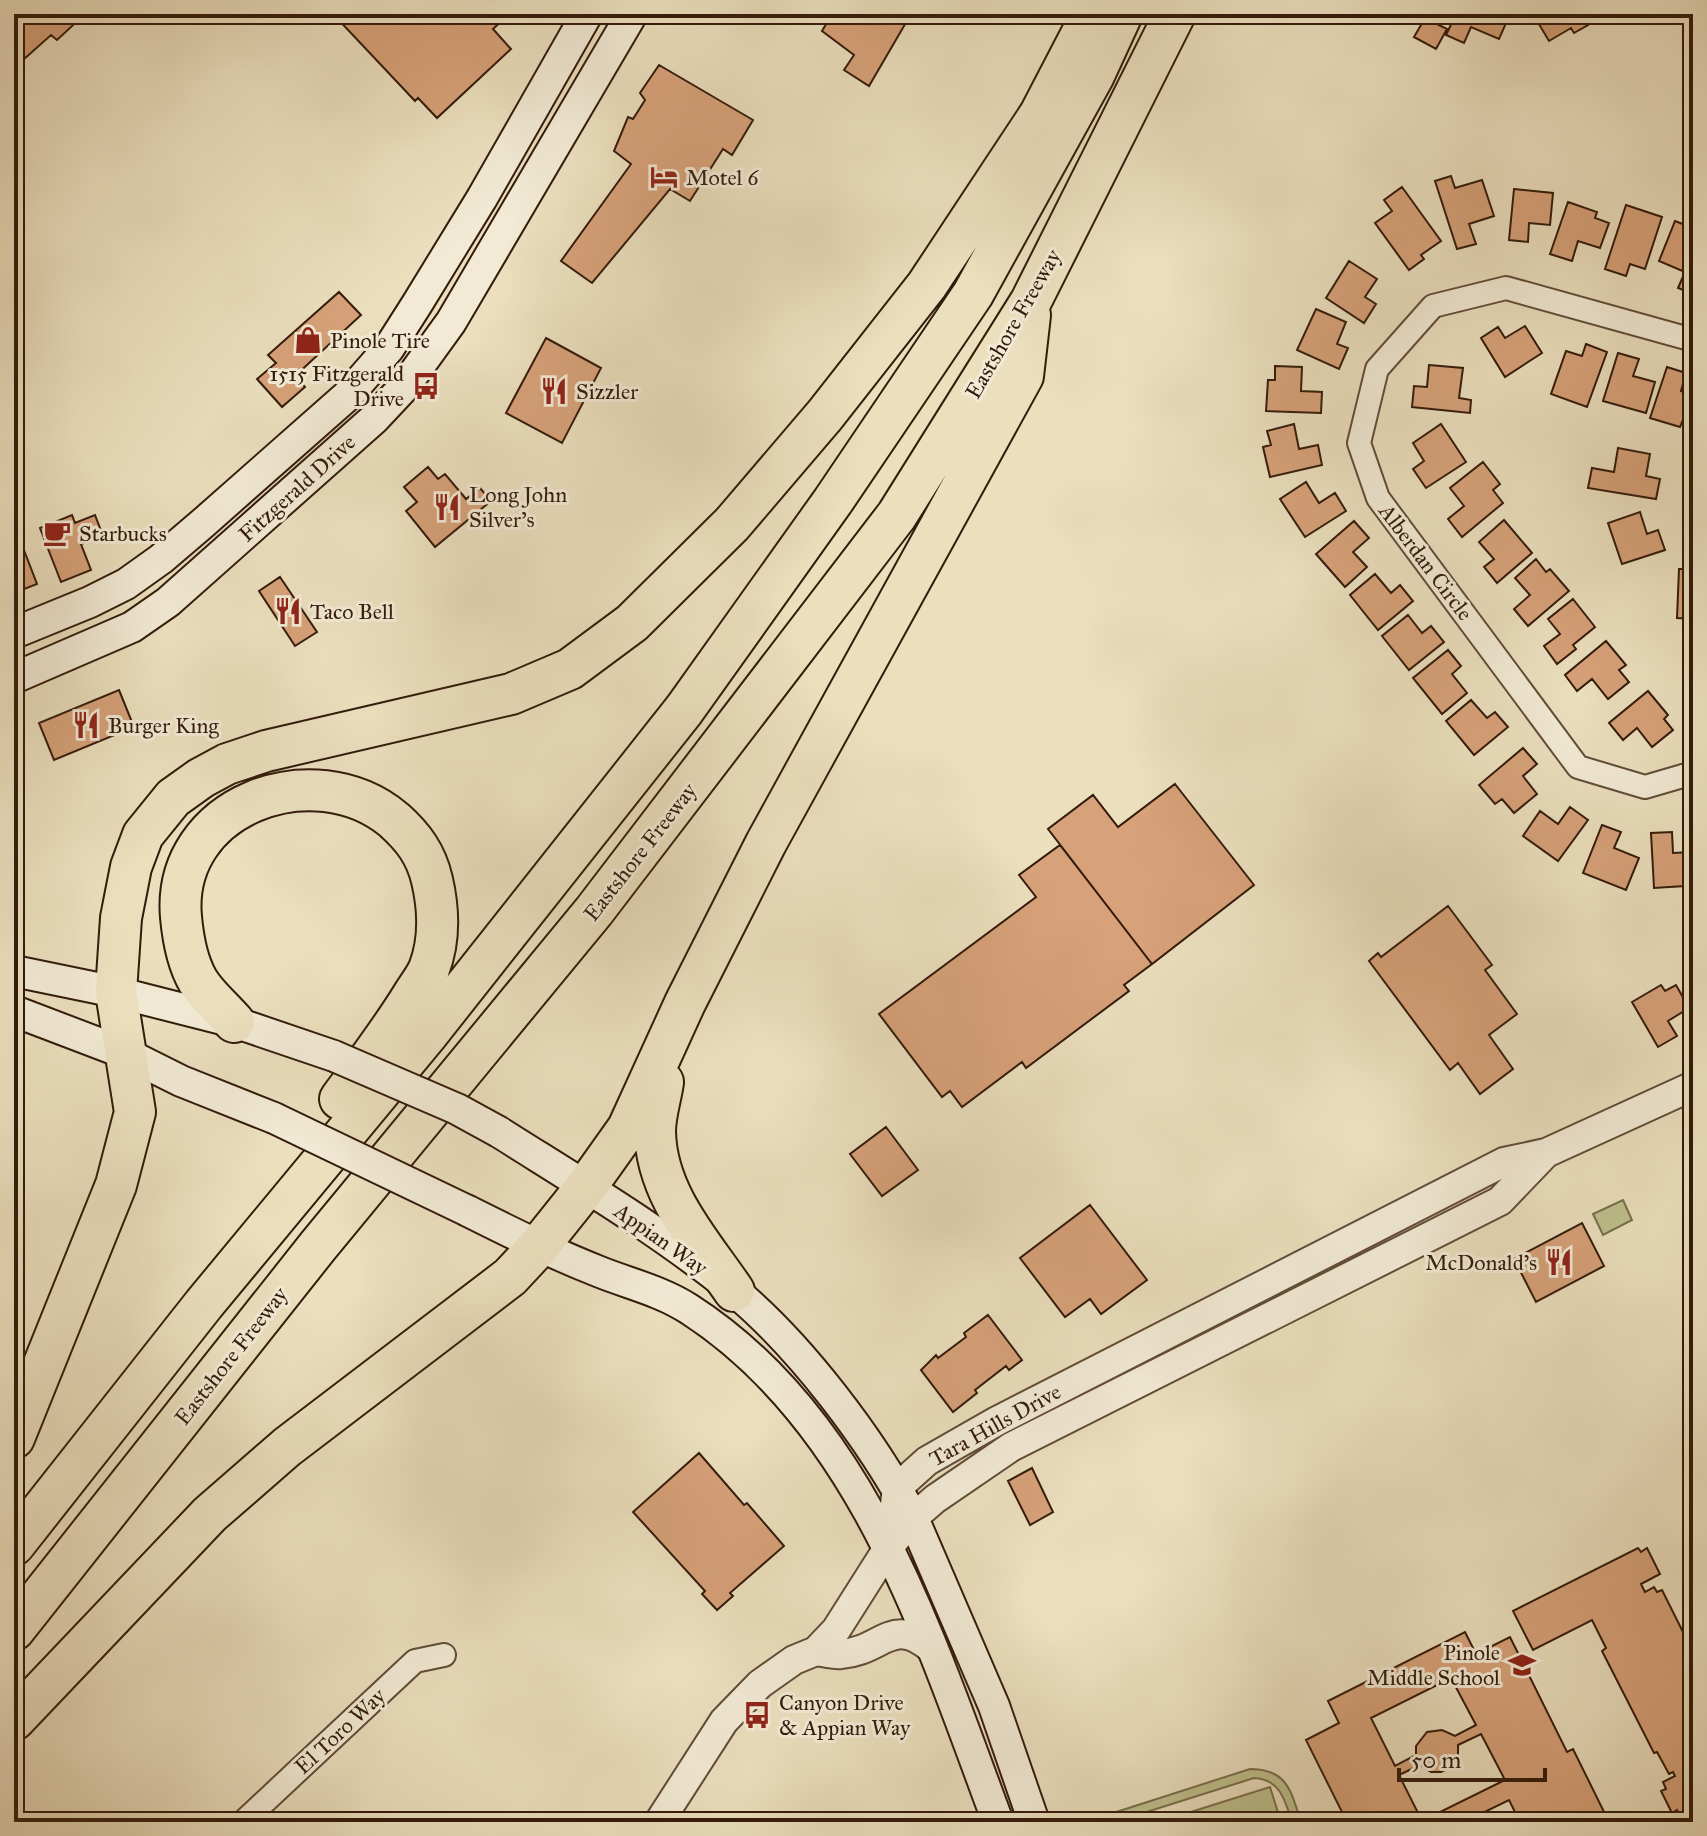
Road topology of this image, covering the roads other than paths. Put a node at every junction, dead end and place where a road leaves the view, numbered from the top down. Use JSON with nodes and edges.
{"nodes":[{"id":1,"x":587,"y":14,"type":"edge"},
{"id":2,"x":632,"y":14,"type":"edge"},
{"id":3,"x":1092,"y":14,"type":"edge"},
{"id":4,"x":1122,"y":14,"type":"edge"},
{"id":5,"x":1175,"y":14,"type":"edge"},
{"id":6,"x":1031,"y":301,"type":"junction"},
{"id":7,"x":1693,"y":340,"type":"edge"},
{"id":8,"x":90,"y":602,"type":"junction"},
{"id":9,"x":14,"y":633,"type":"edge"},
{"id":10,"x":14,"y":653,"type":"edge"},
{"id":11,"x":14,"y":678,"type":"edge"},
{"id":12,"x":1693,"y":773,"type":"edge"},
{"id":13,"x":14,"y":971,"type":"edge"},
{"id":14,"x":116,"y":992,"type":"junction"},
{"id":15,"x":685,"y":1003,"type":"junction"},
{"id":16,"x":14,"y":1011,"type":"edge"},
{"id":17,"x":234,"y":1022,"type":"junction"},
{"id":18,"x":127,"y":1054,"type":"junction"},
{"id":19,"x":1693,"y":1086,"type":"edge"},
{"id":20,"x":1546,"y":1153,"type":"junction"},
{"id":21,"x":586,"y":1187,"type":"junction"},
{"id":22,"x":538,"y":1247,"type":"junction"},
{"id":23,"x":734,"y":1291,"type":"junction"},
{"id":24,"x":204,"y":1304,"type":"junction"},
{"id":25,"x":14,"y":1438,"type":"edge"},
{"id":26,"x":956,"y":1445,"type":"junction"},
{"id":27,"x":876,"y":1458,"type":"junction"},
{"id":28,"x":897,"y":1488,"type":"junction"},
{"id":29,"x":913,"y":1518,"type":"junction"},
{"id":30,"x":14,"y":1545,"type":"edge"},
{"id":31,"x":888,"y":1548,"type":"junction"},
{"id":32,"x":14,"y":1630,"type":"edge"},
{"id":33,"x":933,"y":1650,"type":"junction"},
{"id":34,"x":816,"y":1651,"type":"junction"},
{"id":35,"x":444,"y":1655,"type":"dead end"},
{"id":36,"x":14,"y":1720,"type":"edge"},
{"id":37,"x":243,"y":1822,"type":"edge"},
{"id":38,"x":659,"y":1822,"type":"edge"},
{"id":39,"x":998,"y":1822,"type":"edge"},
{"id":40,"x":1034,"y":1822,"type":"edge"}],
"edges":[{"from":1,"to":8,"type":"main road","name":"Fitzgerald Drive"},
{"from":2,"to":11,"type":"main road","name":"Fitzgerald Drive"},
{"from":3,"to":14,"type":"highway"},
{"from":4,"to":24,"type":"highway"},
{"from":5,"to":6,"type":"highway","name":"Eastshore Freeway"},
{"from":6,"to":15,"type":"highway"},
{"from":6,"to":32,"type":"highway","name":"Eastshore Freeway"},
{"from":7,"to":12,"type":"street","name":"Alberdan Circle"},
{"from":8,"to":9,"type":"main road","name":"Fitzgerald Drive"},
{"from":8,"to":10,"type":"main road"},
{"from":13,"to":14,"type":"main road","name":"Appian Way"},
{"from":14,"to":17,"type":"main road","name":"Appian Way"},
{"from":14,"to":18,"type":"highway"},
{"from":15,"to":21,"type":"highway"},
{"from":15,"to":23,"type":"highway"},
{"from":16,"to":18,"type":"main road","name":"Appian Way"},
{"from":17,"to":21,"type":"main road","name":"Appian Way","bridge":true},
{"from":17,"to":24,"type":"highway"},
{"from":18,"to":22,"type":"main road","name":"Appian Way","bridge":true},
{"from":18,"to":25,"type":"highway"},
{"from":19,"to":20,"type":"street","name":"Tara Hills Drive"},
{"from":20,"to":26,"type":"street","name":"Tara Hills Drive"},
{"from":20,"to":29,"type":"street","name":"Tara Hills Drive"},
{"from":21,"to":22,"type":"highway"},
{"from":21,"to":23,"type":"main road","name":"Appian Way"},
{"from":22,"to":31,"type":"main road","name":"Appian Way"},
{"from":22,"to":36,"type":"highway"},
{"from":23,"to":27,"type":"main road","name":"Appian Way"},
{"from":24,"to":30,"type":"highway"},
{"from":26,"to":27,"type":"street"},
{"from":26,"to":28,"type":"street","name":"Tara Hills Drive"},
{"from":27,"to":28,"type":"main road","name":"Appian Way"},
{"from":28,"to":29,"type":"main road","name":"Appian Way"},
{"from":28,"to":31,"type":"street"},
{"from":29,"to":31,"type":"street","name":"Tara Hills Drive"},
{"from":29,"to":40,"type":"main road","name":"Appian Way"},
{"from":31,"to":33,"type":"main road","name":"Appian Way"},
{"from":31,"to":34,"type":"street","name":"Tara Hills Drive"},
{"from":33,"to":34,"type":"street"},
{"from":33,"to":39,"type":"main road","name":"Appian Way"},
{"from":34,"to":38,"type":"street"},
{"from":35,"to":37,"type":"street","name":"El Toro Way"}]}
